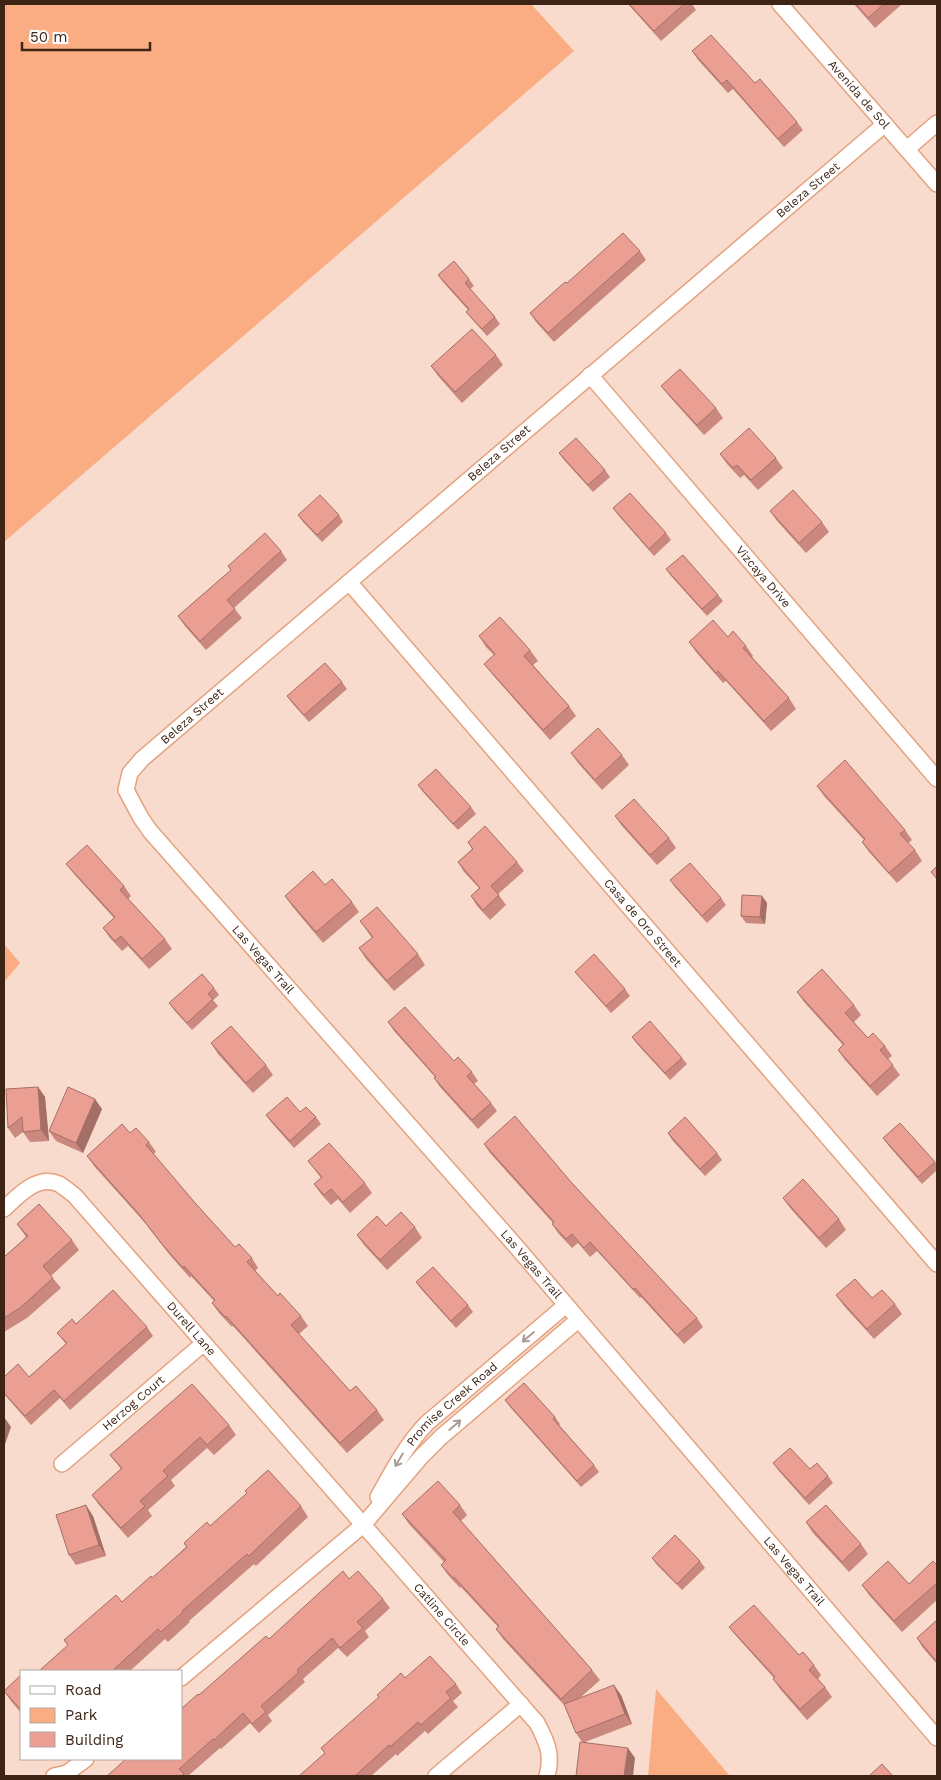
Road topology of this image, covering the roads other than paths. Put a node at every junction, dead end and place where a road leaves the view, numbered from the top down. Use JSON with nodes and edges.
{"nodes":[{"id":1,"x":780,"y":4,"type":"edge"},
{"id":2,"x":937,"y":123,"type":"edge"},
{"id":3,"x":885,"y":124,"type":"junction"},
{"id":4,"x":907,"y":149,"type":"junction"},
{"id":5,"x":937,"y":184,"type":"edge"},
{"id":6,"x":590,"y":375,"type":"junction"},
{"id":7,"x":349,"y":582,"type":"junction"},
{"id":8,"x":937,"y":778,"type":"edge"},
{"id":9,"x":126,"y":790,"type":"joint"},
{"id":10,"x":4,"y":1209,"type":"edge"},
{"id":11,"x":937,"y":1264,"type":"edge"},
{"id":12,"x":566,"y":1305,"type":"junction"},
{"id":13,"x":578,"y":1320,"type":"junction"},
{"id":14,"x":204,"y":1343,"type":"junction"},
{"id":15,"x":62,"y":1464,"type":"dead end"},
{"id":16,"x":363,"y":1525,"type":"junction"},
{"id":17,"x":182,"y":1677,"type":"edge"},
{"id":18,"x":521,"y":1704,"type":"junction"},
{"id":19,"x":937,"y":1738,"type":"edge"},
{"id":20,"x":85,"y":1760,"type":"edge"},
{"id":21,"x":54,"y":1776,"type":"edge"},
{"id":22,"x":436,"y":1776,"type":"edge"},
{"id":23,"x":547,"y":1776,"type":"edge"}],
"edges":[{"from":1,"to":3,"type":"street","name":"Avenida de Sol"},
{"from":2,"to":4,"type":"street"},
{"from":3,"to":4,"type":"street","name":"Avenida de Sol"},
{"from":3,"to":6,"type":"street","name":"Beleza Street"},
{"from":4,"to":5,"type":"street","name":"Avenida de Sol"},
{"from":6,"to":7,"type":"street","name":"Beleza Street"},
{"from":6,"to":8,"type":"street","name":"Vizcaya Drive"},
{"from":7,"to":9,"type":"street","name":"Beleza Street"},
{"from":7,"to":11,"type":"street","name":"Casa de Oro Street"},
{"from":9,"to":12,"type":"street","name":"Las Vegas Trail"},
{"from":10,"to":14,"type":"street","name":"Durell Lane"},
{"from":12,"to":13,"type":"street","name":"Las Vegas Trail"},
{"from":12,"to":16,"type":"street","name":"Promise Creek Road","one_way":true},
{"from":16,"to":13,"type":"street","name":"Promise Creek Road","one_way":true},
{"from":13,"to":19,"type":"street","name":"Las Vegas Trail"},
{"from":14,"to":15,"type":"street","name":"Herzog Court"},
{"from":14,"to":16,"type":"street","name":"Durell Lane"},
{"from":16,"to":17,"type":"street","name":"Promise Creek Road"},
{"from":16,"to":18,"type":"street","name":"Catline Circle"},
{"from":18,"to":22,"type":"street"},
{"from":18,"to":23,"type":"street","name":"Catline Circle"},
{"from":20,"to":21,"type":"street"}]}
